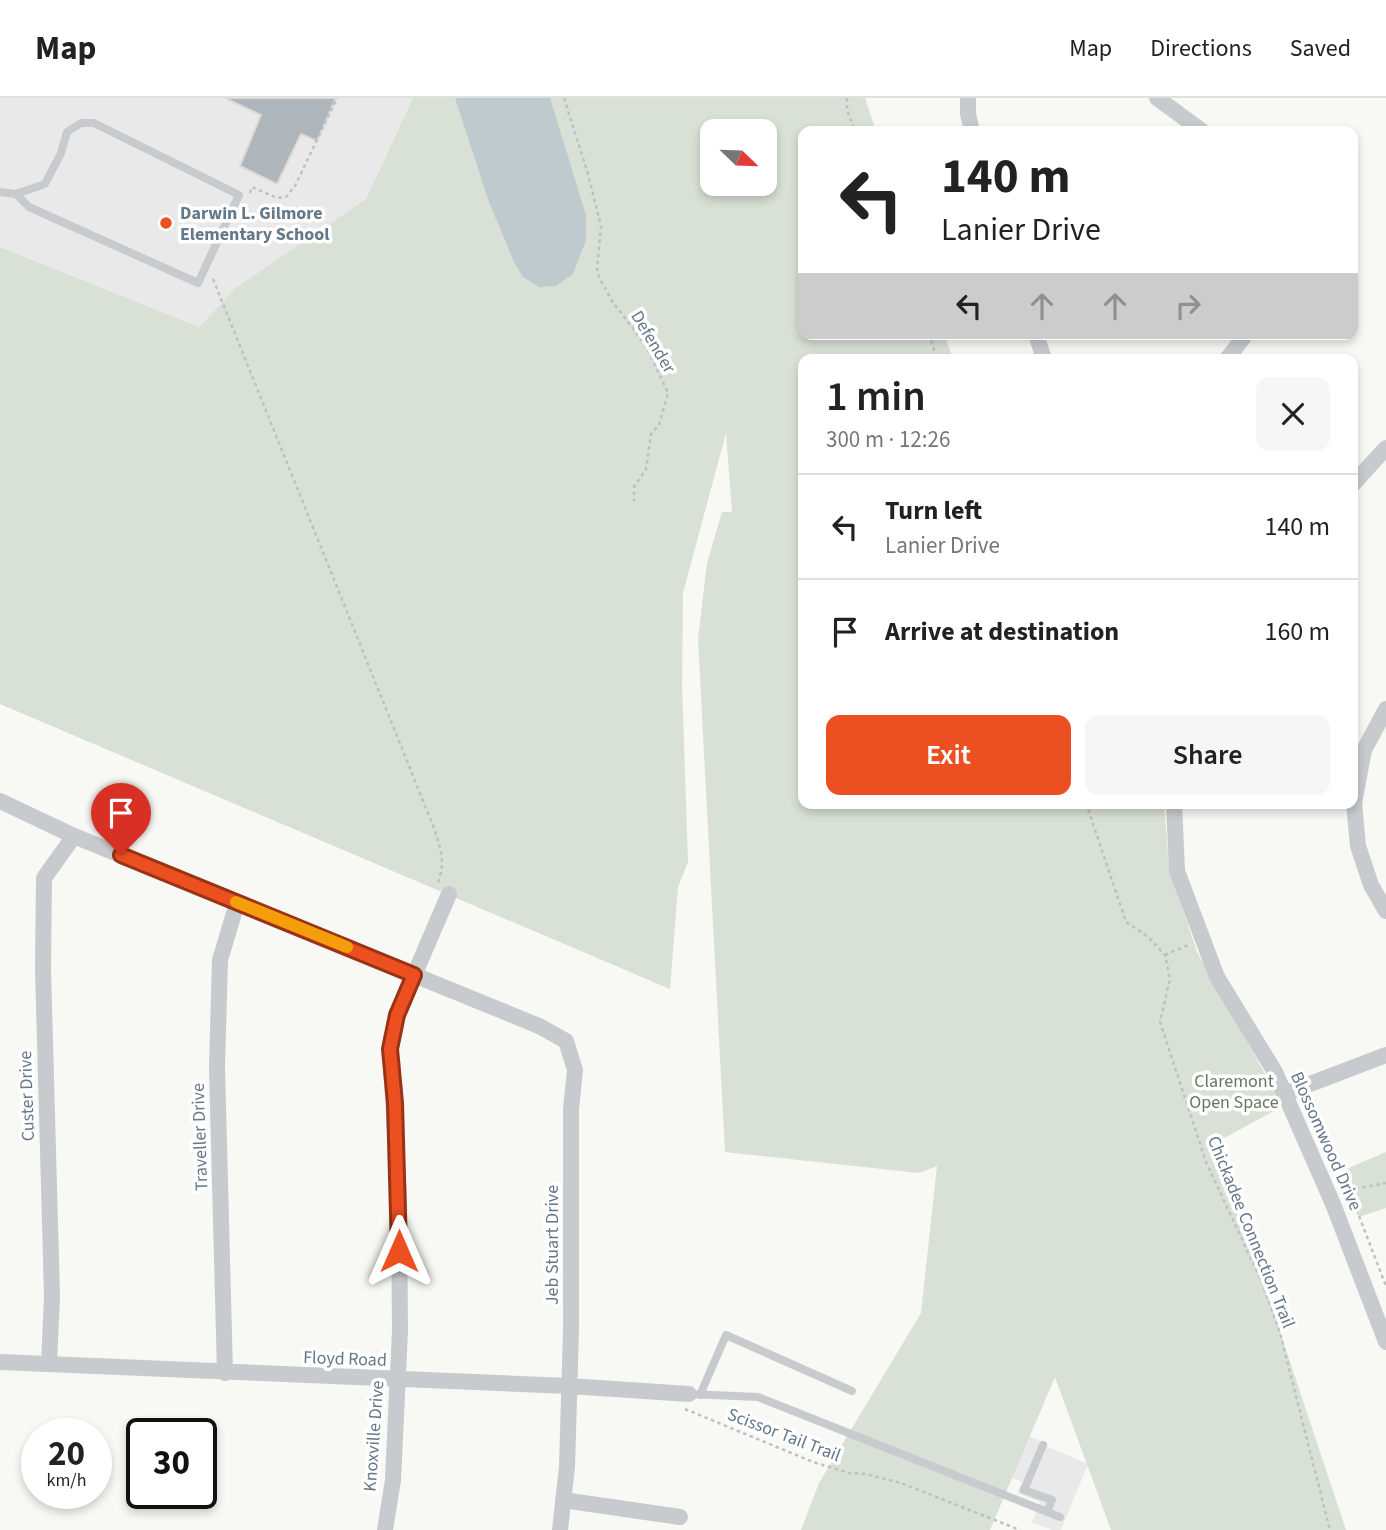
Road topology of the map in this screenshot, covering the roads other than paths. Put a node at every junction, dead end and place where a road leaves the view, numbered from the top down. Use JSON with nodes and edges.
{"nodes":[{"id":1,"x":968,"y":98,"type":"edge"},
{"id":2,"x":1157,"y":98,"type":"edge"},
{"id":3,"x":971,"y":126,"type":"edge"},
{"id":4,"x":1195,"y":126,"type":"edge"},
{"id":5,"x":0,"y":192,"type":"edge"},
{"id":6,"x":16,"y":194,"type":"junction"},
{"id":7,"x":1241,"y":340,"type":"edge"},
{"id":8,"x":1231,"y":354,"type":"edge"},
{"id":9,"x":1386,"y":448,"type":"edge"},
{"id":10,"x":1358,"y":479,"type":"edge"},
{"id":11,"x":1386,"y":709,"type":"edge"},
{"id":12,"x":1358,"y":782,"type":"edge"},
{"id":13,"x":0,"y":801,"type":"edge"},
{"id":14,"x":1174,"y":809,"type":"edge"},
{"id":15,"x":1355,"y":809,"type":"edge"},
{"id":16,"x":74,"y":836,"type":"junction"},
{"id":17,"x":449,"y":894,"type":"dead end"},
{"id":18,"x":237,"y":903,"type":"junction"},
{"id":19,"x":1386,"y":911,"type":"edge"},
{"id":20,"x":414,"y":975,"type":"junction"},
{"id":21,"x":1386,"y":1055,"type":"edge"},
{"id":22,"x":1292,"y":1091,"type":"junction"},
{"id":23,"x":1382,"y":1317,"type":"edge"},
{"id":24,"x":1386,"y":1342,"type":"edge"},
{"id":25,"x":0,"y":1362,"type":"edge"},
{"id":26,"x":48,"y":1364,"type":"junction"},
{"id":27,"x":225,"y":1373,"type":"junction"},
{"id":28,"x":397,"y":1380,"type":"junction"},
{"id":29,"x":569,"y":1386,"type":"junction"},
{"id":30,"x":852,"y":1391,"type":"dead end"},
{"id":31,"x":689,"y":1398,"type":"junction"},
{"id":32,"x":1043,"y":1446,"type":"dead end"},
{"id":33,"x":563,"y":1500,"type":"junction"},
{"id":34,"x":1047,"y":1512,"type":"junction"},
{"id":35,"x":680,"y":1517,"type":"dead end"},
{"id":36,"x":1060,"y":1517,"type":"dead end"},
{"id":37,"x":385,"y":1530,"type":"edge"},
{"id":38,"x":560,"y":1530,"type":"edge"}],
"edges":[{"from":1,"to":3,"type":"street"},
{"from":2,"to":4,"type":"street"},
{"from":5,"to":6,"type":"lane"},
{"from":6,"to":6,"type":"lane"},
{"from":7,"to":8,"type":"street"},
{"from":9,"to":10,"type":"street"},
{"from":11,"to":12,"type":"street"},
{"from":13,"to":16,"type":"street","name":"Jeb Stuart Drive"},
{"from":14,"to":22,"type":"street","name":"Blossomwood Drive"},
{"from":15,"to":19,"type":"street"},
{"from":16,"to":18,"type":"street","name":"Jeb Stuart Drive"},
{"from":16,"to":26,"type":"street","name":"Custer Drive"},
{"from":17,"to":20,"type":"street","name":"Knoxville Drive"},
{"from":18,"to":20,"type":"street","name":"Jeb Stuart Drive"},
{"from":18,"to":27,"type":"street","name":"Traveller Drive"},
{"from":20,"to":28,"type":"street","name":"Knoxville Drive"},
{"from":20,"to":29,"type":"street","name":"Jeb Stuart Drive"},
{"from":21,"to":22,"type":"street"},
{"from":22,"to":23,"type":"street","name":"Blossomwood Drive"},
{"from":23,"to":24,"type":"street","name":"Blossomwood Drive"},
{"from":25,"to":26,"type":"street","name":"Floyd Road"},
{"from":26,"to":27,"type":"street","name":"Floyd Road"},
{"from":27,"to":28,"type":"street","name":"Floyd Road"},
{"from":28,"to":29,"type":"street","name":"Floyd Road"},
{"from":28,"to":37,"type":"street","name":"Knoxville Drive"},
{"from":29,"to":31,"type":"street","name":"Floyd Road"},
{"from":29,"to":33,"type":"street","name":"Jeb Stuart Drive"},
{"from":30,"to":31,"type":"lane"},
{"from":31,"to":34,"type":"lane"},
{"from":32,"to":34,"type":"lane"},
{"from":33,"to":35,"type":"street"},
{"from":33,"to":38,"type":"street","name":"Jeb Stuart Drive"},
{"from":34,"to":36,"type":"lane"}]}
